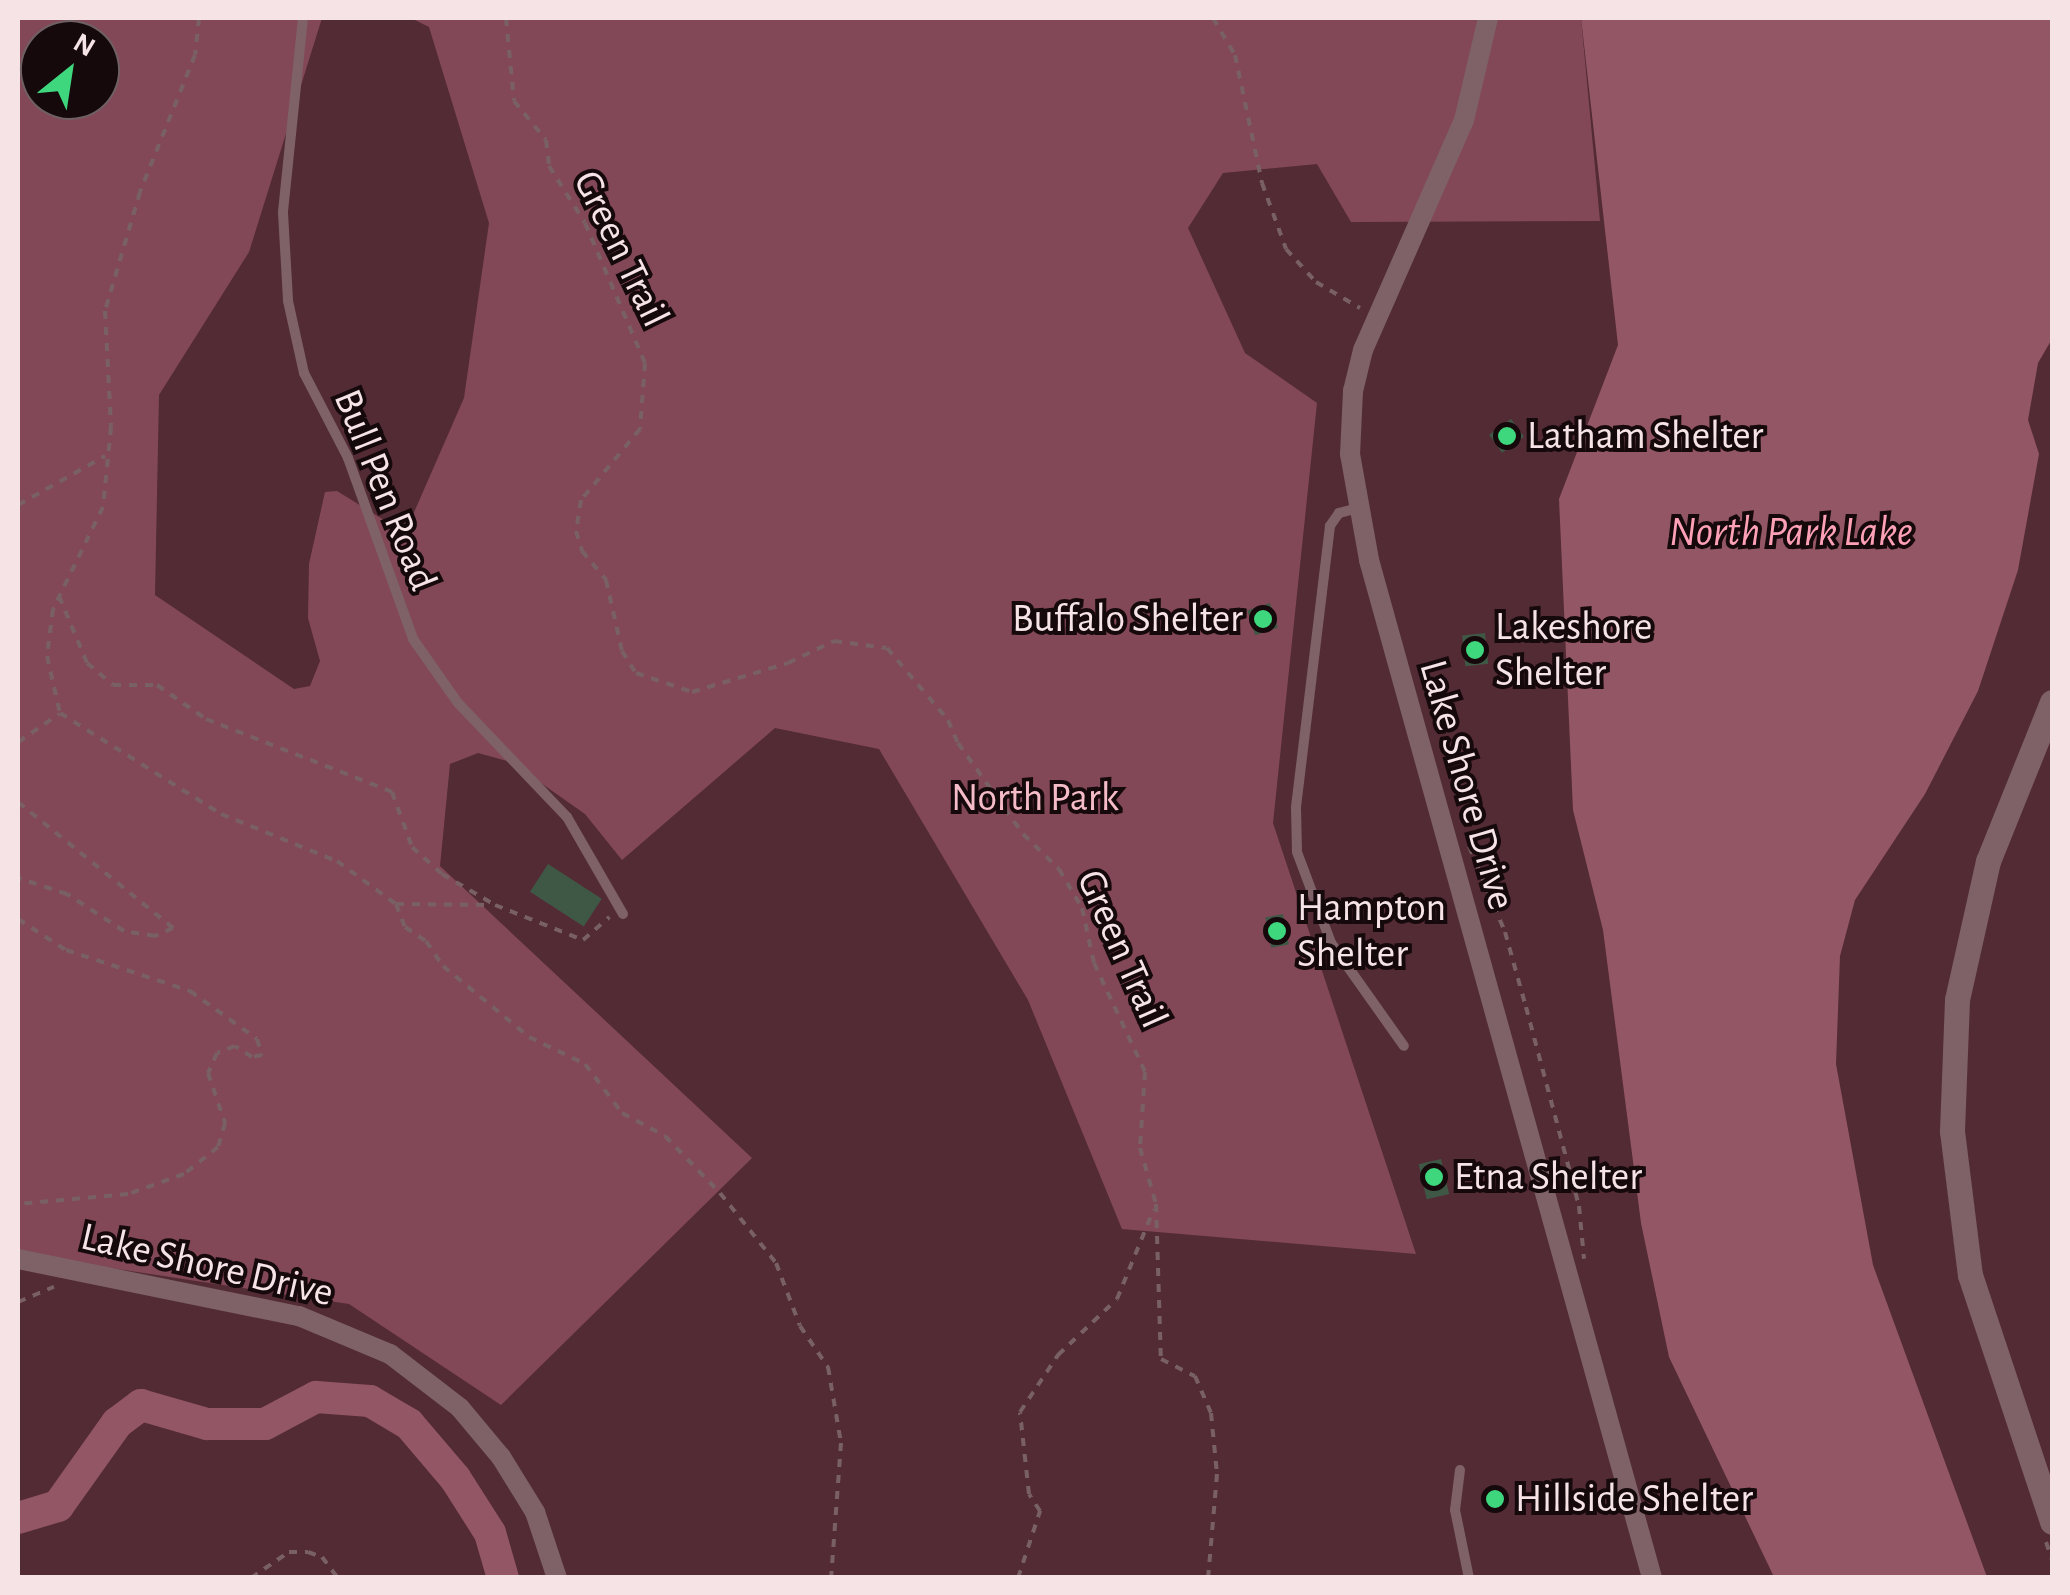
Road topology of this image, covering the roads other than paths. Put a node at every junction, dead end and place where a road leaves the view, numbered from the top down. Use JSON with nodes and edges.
{"nodes":[{"id":1,"x":303,"y":18,"type":"edge"},
{"id":2,"x":1488,"y":18,"type":"edge"},
{"id":3,"x":1358,"y":508,"type":"junction"},
{"id":4,"x":2052,"y":702,"type":"edge"},
{"id":5,"x":621,"y":911,"type":"road end"},
{"id":6,"x":1404,"y":1046,"type":"dead end"},
{"id":7,"x":18,"y":1259,"type":"edge"},
{"id":8,"x":1460,"y":1470,"type":"dead end"},
{"id":9,"x":2049,"y":1531,"type":"edge"},
{"id":10,"x":557,"y":1578,"type":"edge"},
{"id":11,"x":1469,"y":1578,"type":"edge"},
{"id":12,"x":1652,"y":1578,"type":"edge"}],
"edges":[{"from":1,"to":5,"type":"lane","name":"Bull Pen Road"},
{"from":2,"to":3,"type":"street","name":"Lake Shore Drive"},
{"from":3,"to":6,"type":"lane"},
{"from":3,"to":12,"type":"street","name":"Lake Shore Drive"},
{"from":4,"to":9,"type":"street"},
{"from":7,"to":10,"type":"street","name":"Lake Shore Drive"},
{"from":8,"to":11,"type":"lane"}]}
